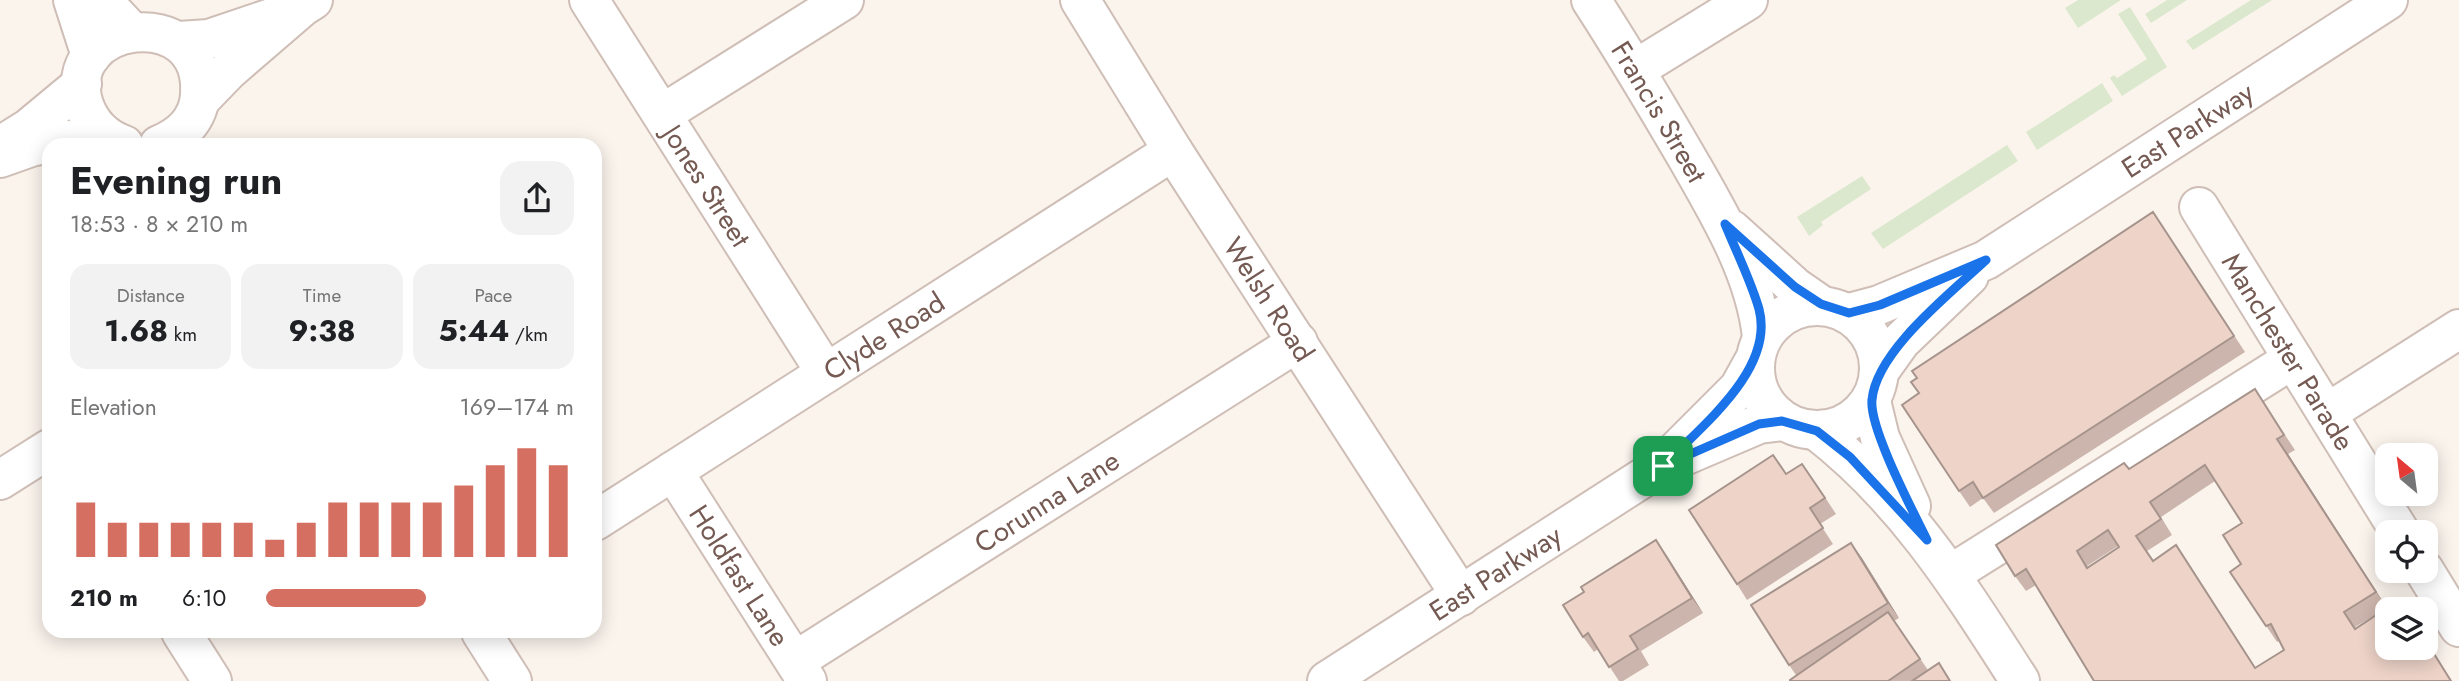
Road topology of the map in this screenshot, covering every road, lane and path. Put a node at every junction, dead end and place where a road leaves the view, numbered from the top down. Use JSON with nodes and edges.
{"nodes":[{"id":1,"x":73,"y":0,"type":"edge"},
{"id":2,"x":102,"y":0,"type":"edge"},
{"id":3,"x":589,"y":0,"type":"edge"},
{"id":4,"x":844,"y":0,"type":"edge"},
{"id":5,"x":1080,"y":0,"type":"edge"},
{"id":6,"x":1591,"y":0,"type":"edge"},
{"id":7,"x":1748,"y":0,"type":"edge"},
{"id":8,"x":2388,"y":0,"type":"edge"},
{"id":9,"x":307,"y":4,"type":"edge"},
{"id":10,"x":130,"y":30,"type":"junction"},
{"id":11,"x":179,"y":41,"type":"junction"},
{"id":12,"x":1636,"y":69,"type":"junction"},
{"id":13,"x":87,"y":70,"type":"junction"},
{"id":14,"x":662,"y":114,"type":"junction"},
{"id":15,"x":186,"y":129,"type":"edge"},
{"id":16,"x":110,"y":138,"type":"edge"},
{"id":17,"x":42,"y":145,"type":"edge"},
{"id":18,"x":0,"y":146,"type":"edge"},
{"id":19,"x":1173,"y":150,"type":"junction"},
{"id":20,"x":0,"y":158,"type":"edge"},
{"id":21,"x":2199,"y":207,"type":"dead end"},
{"id":22,"x":1725,"y":224,"type":"junction"},
{"id":23,"x":1986,"y":260,"type":"junction"},
{"id":24,"x":1835,"y":309,"type":"junction"},
{"id":25,"x":2459,"y":329,"type":"edge"},
{"id":26,"x":1298,"y":342,"type":"junction"},
{"id":27,"x":1758,"y":349,"type":"junction"},
{"id":28,"x":2293,"y":359,"type":"junction"},
{"id":29,"x":826,"y":373,"type":"junction"},
{"id":30,"x":1876,"y":385,"type":"junction"},
{"id":31,"x":2327,"y":413,"type":"junction"},
{"id":32,"x":1800,"y":426,"type":"junction"},
{"id":33,"x":42,"y":453,"type":"edge"},
{"id":34,"x":1663,"y":466,"type":"junction"},
{"id":35,"x":673,"y":471,"type":"junction"},
{"id":36,"x":0,"y":480,"type":"edge"},
{"id":37,"x":602,"y":517,"type":"edge"},
{"id":38,"x":2393,"y":520,"type":"edge"},
{"id":39,"x":1927,"y":540,"type":"junction"},
{"id":40,"x":1951,"y":574,"type":"junction"},
{"id":41,"x":2432,"y":583,"type":"edge"},
{"id":42,"x":1461,"y":596,"type":"junction"},
{"id":43,"x":2459,"y":627,"type":"edge"},
{"id":44,"x":185,"y":638,"type":"edge"},
{"id":45,"x":485,"y":638,"type":"edge"},
{"id":46,"x":801,"y":671,"type":"edge"},
{"id":47,"x":212,"y":681,"type":"edge"},
{"id":48,"x":512,"y":681,"type":"edge"},
{"id":49,"x":1327,"y":681,"type":"edge"},
{"id":50,"x":2020,"y":681,"type":"edge"}],
"edges":[{"from":1,"to":13,"type":"street"},
{"from":2,"to":10,"type":"street"},
{"from":3,"to":14,"type":"street","name":"Jones Street"},
{"from":4,"to":14,"type":"street"},
{"from":5,"to":19,"type":"street","name":"Welsh Road"},
{"from":6,"to":12,"type":"street","name":"Francis Street"},
{"from":7,"to":12,"type":"street"},
{"from":8,"to":23,"type":"street","name":"East Parkway"},
{"from":9,"to":11,"type":"street"},
{"from":9,"to":15,"type":"street"},
{"from":10,"to":11,"type":"street"},
{"from":10,"to":13,"type":"street"},
{"from":11,"to":15,"type":"street"},
{"from":12,"to":22,"type":"street","name":"Francis Street"},
{"from":13,"to":16,"type":"street"},
{"from":13,"to":18,"type":"street"},
{"from":14,"to":29,"type":"street","name":"Jones Street"},
{"from":17,"to":20,"type":"street"},
{"from":19,"to":26,"type":"street","name":"Welsh Road"},
{"from":19,"to":29,"type":"street","name":"Clyde Road"},
{"from":21,"to":28,"type":"street","name":"Manchester Parade"},
{"from":22,"to":24,"type":"street","name":"Francis Street"},
{"from":22,"to":27,"type":"street","name":"Francis Street"},
{"from":23,"to":24,"type":"street","name":"East Parkway"},
{"from":23,"to":30,"type":"street","name":"East Parkway"},
{"from":24,"to":27,"type":"street"},
{"from":24,"to":30,"type":"street"},
{"from":25,"to":31,"type":"street"},
{"from":26,"to":42,"type":"street","name":"Welsh Road"},
{"from":26,"to":46,"type":"street","name":"Corunna Lane"},
{"from":27,"to":32,"type":"street"},
{"from":27,"to":34,"type":"street","name":"East Parkway"},
{"from":28,"to":31,"type":"street","name":"Manchester Parade"},
{"from":28,"to":40,"type":"street"},
{"from":29,"to":35,"type":"street","name":"Clyde Road"},
{"from":30,"to":32,"type":"street"},
{"from":30,"to":39,"type":"street"},
{"from":31,"to":38,"type":"street","name":"Manchester Parade"},
{"from":32,"to":34,"type":"street","name":"East Parkway"},
{"from":32,"to":39,"type":"street"},
{"from":33,"to":36,"type":"street"},
{"from":34,"to":42,"type":"street","name":"East Parkway"},
{"from":35,"to":37,"type":"street","name":"Clyde Road"},
{"from":35,"to":46,"type":"street","name":"Holdfast Lane"},
{"from":39,"to":40,"type":"street"},
{"from":40,"to":50,"type":"street"},
{"from":41,"to":43,"type":"street"},
{"from":42,"to":49,"type":"street","name":"East Parkway"},
{"from":44,"to":47,"type":"street"},
{"from":45,"to":48,"type":"street"}]}
